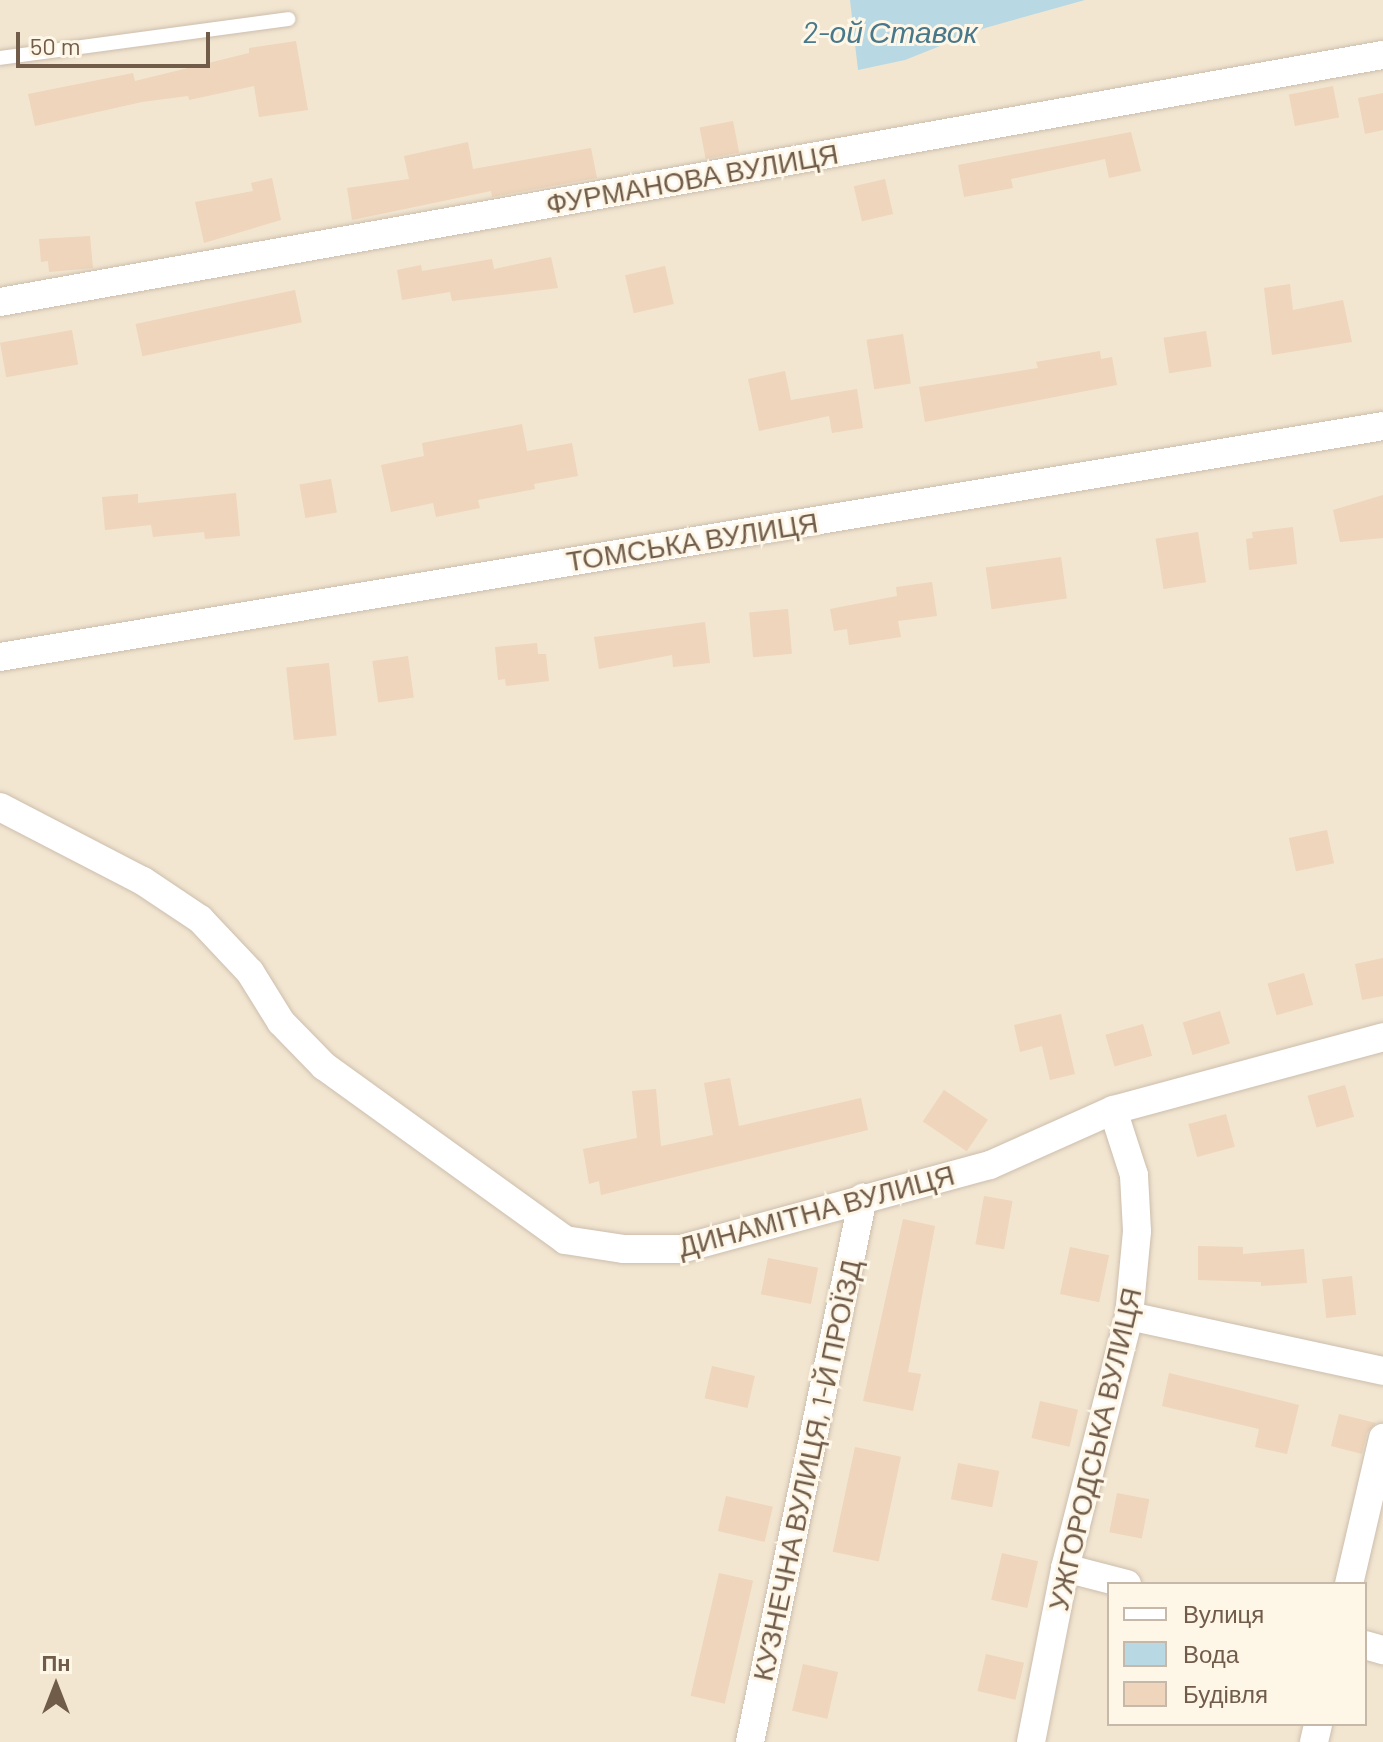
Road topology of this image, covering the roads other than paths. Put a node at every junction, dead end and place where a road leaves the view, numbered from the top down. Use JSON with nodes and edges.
{"nodes":[{"id":1,"x":288,"y":19,"type":"dead end"},
{"id":2,"x":1383,"y":55,"type":"edge"},
{"id":3,"x":0,"y":58,"type":"edge"},
{"id":4,"x":0,"y":302,"type":"edge"},
{"id":5,"x":1383,"y":426,"type":"edge"},
{"id":6,"x":0,"y":657,"type":"edge"},
{"id":7,"x":0,"y":807,"type":"edge"},
{"id":8,"x":1383,"y":1037,"type":"edge"},
{"id":9,"x":1113,"y":1110,"type":"junction"},
{"id":10,"x":863,"y":1198,"type":"junction"},
{"id":11,"x":1129,"y":1316,"type":"junction"},
{"id":12,"x":1383,"y":1371,"type":"edge"},
{"id":13,"x":1383,"y":1438,"type":"edge"},
{"id":14,"x":1065,"y":1568,"type":"junction"},
{"id":15,"x":1119,"y":1582,"type":"edge"},
{"id":16,"x":1349,"y":1582,"type":"edge"},
{"id":17,"x":750,"y":1742,"type":"edge"},
{"id":18,"x":1031,"y":1742,"type":"edge"}],
"edges":[{"from":1,"to":3,"type":"lane"},
{"from":2,"to":4,"type":"street","name":"ФУРМАНОВА ВУЛИЦЯ"},
{"from":5,"to":6,"type":"street","name":"ТОМСЬКА ВУЛИЦЯ"},
{"from":7,"to":10,"type":"street","name":"ДИНАМІТНА ВУЛИЦЯ"},
{"from":8,"to":9,"type":"street","name":"ДИНАМІТНА ВУЛИЦЯ"},
{"from":9,"to":10,"type":"street","name":"ДИНАМІТНА ВУЛИЦЯ"},
{"from":9,"to":11,"type":"street","name":"УЖГОРОДСЬКА ВУЛИЦЯ"},
{"from":10,"to":17,"type":"street","name":"КУЗНЕЧНА ВУЛИЦЯ, 1-Й ПРОЇЗД"},
{"from":11,"to":12,"type":"street"},
{"from":11,"to":14,"type":"street","name":"УЖГОРОДСЬКА ВУЛИЦЯ"},
{"from":13,"to":16,"type":"street"},
{"from":14,"to":15,"type":"street"},
{"from":14,"to":18,"type":"street","name":"УЖГОРОДСЬКА ВУЛИЦЯ"}]}
